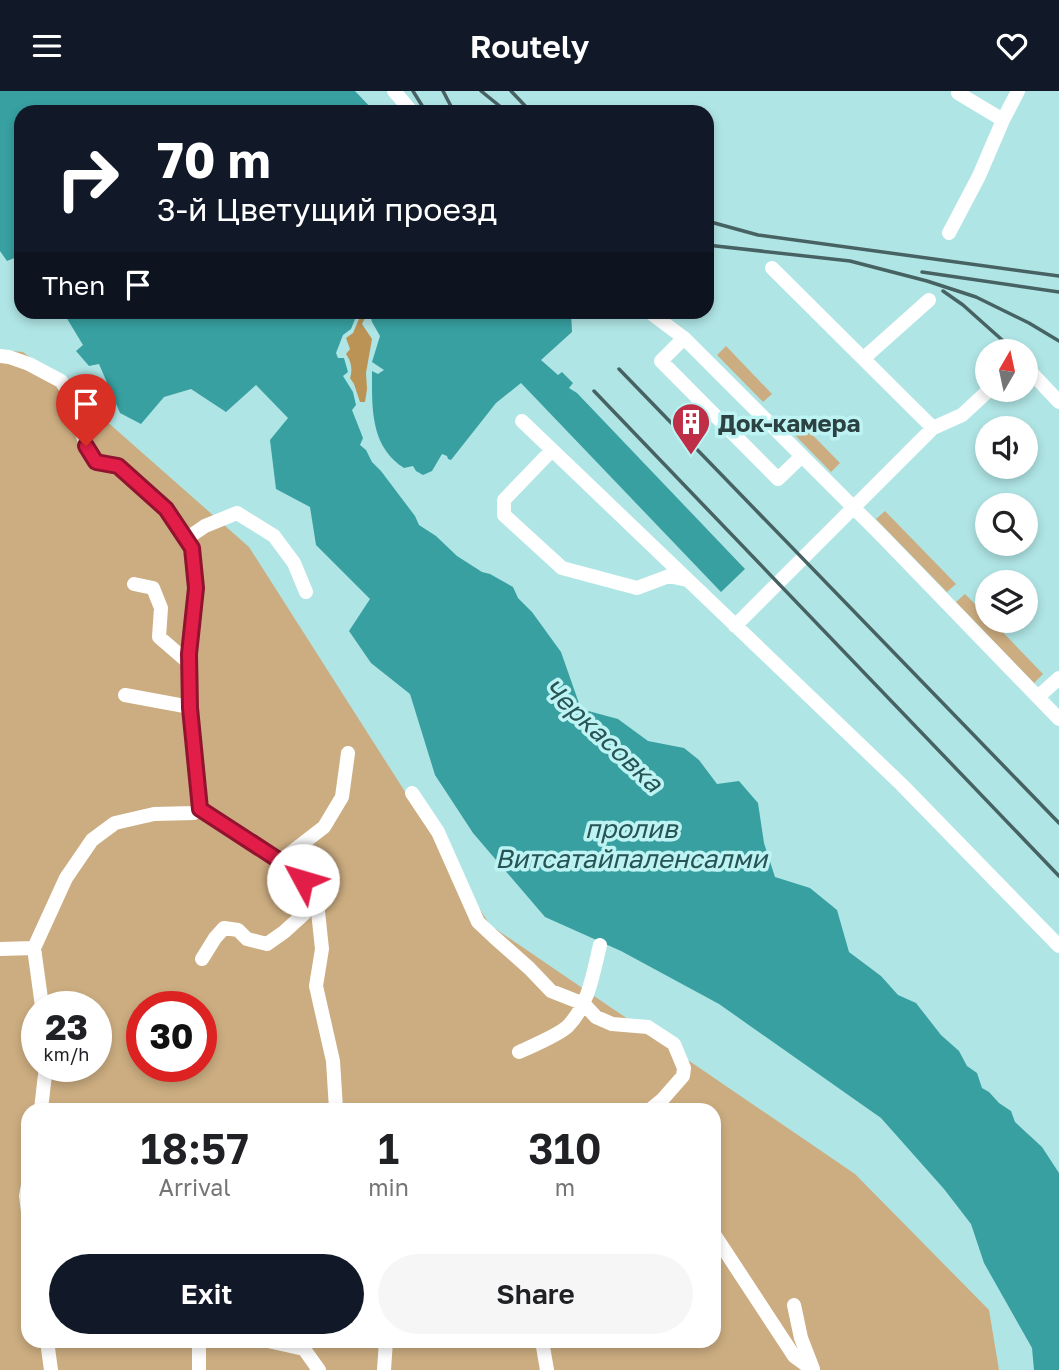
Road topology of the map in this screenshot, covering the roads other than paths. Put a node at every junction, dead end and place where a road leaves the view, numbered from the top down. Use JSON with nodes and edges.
{"nodes":[{"id":1,"x":394,"y":91,"type":"edge"},
{"id":2,"x":959,"y":91,"type":"edge"},
{"id":3,"x":1018,"y":91,"type":"edge"},
{"id":4,"x":406,"y":105,"type":"edge"},
{"id":5,"x":1003,"y":120,"type":"junction"},
{"id":6,"x":949,"y":233,"type":"dead end"},
{"id":7,"x":772,"y":268,"type":"dead end"},
{"id":8,"x":929,"y":300,"type":"dead end"},
{"id":9,"x":659,"y":319,"type":"edge"},
{"id":10,"x":684,"y":338,"type":"junction"},
{"id":11,"x":0,"y":356,"type":"edge"},
{"id":12,"x":864,"y":358,"type":"junction"},
{"id":13,"x":1038,"y":380,"type":"edge"},
{"id":14,"x":1059,"y":402,"type":"edge"},
{"id":15,"x":975,"y":403,"type":"edge"},
{"id":16,"x":522,"y":421,"type":"dead end"},
{"id":17,"x":933,"y":428,"type":"junction"},
{"id":18,"x":552,"y":450,"type":"junction"},
{"id":19,"x":802,"y":456,"type":"junction"},
{"id":20,"x":853,"y":508,"type":"junction"},
{"id":21,"x":186,"y":539,"type":"junction"},
{"id":22,"x":688,"y":580,"type":"junction"},
{"id":23,"x":134,"y":584,"type":"dead end"},
{"id":24,"x":306,"y":592,"type":"dead end"},
{"id":25,"x":735,"y":626,"type":"junction"},
{"id":26,"x":189,"y":663,"type":"junction"},
{"id":27,"x":1059,"y":678,"type":"edge"},
{"id":28,"x":125,"y":695,"type":"dead end"},
{"id":29,"x":1038,"y":697,"type":"junction"},
{"id":30,"x":190,"y":708,"type":"junction"},
{"id":31,"x":1059,"y":719,"type":"edge"},
{"id":32,"x":348,"y":753,"type":"dead end"},
{"id":33,"x":412,"y":793,"type":"dead end"},
{"id":34,"x":200,"y":809,"type":"junction"},
{"id":35,"x":280,"y":861,"type":"junction"},
{"id":36,"x":317,"y":902,"type":"junction"},
{"id":37,"x":600,"y":945,"type":"dead end"},
{"id":38,"x":1059,"y":946,"type":"edge"},
{"id":39,"x":34,"y":948,"type":"junction"},
{"id":40,"x":0,"y":949,"type":"edge"},
{"id":41,"x":202,"y":959,"type":"dead end"},
{"id":42,"x":40,"y":991,"type":"edge"},
{"id":43,"x":583,"y":1004,"type":"junction"},
{"id":44,"x":519,"y":1052,"type":"dead end"},
{"id":45,"x":44,"y":1082,"type":"edge"},
{"id":46,"x":42,"y":1103,"type":"edge"},
{"id":47,"x":336,"y":1103,"type":"edge"},
{"id":48,"x":659,"y":1103,"type":"edge"},
{"id":49,"x":721,"y":1245,"type":"edge"},
{"id":50,"x":794,"y":1305,"type":"dead end"},
{"id":51,"x":48,"y":1348,"type":"edge"},
{"id":52,"x":199,"y":1348,"type":"edge"},
{"id":53,"x":305,"y":1348,"type":"edge"},
{"id":54,"x":386,"y":1348,"type":"edge"},
{"id":55,"x":543,"y":1348,"type":"edge"},
{"id":56,"x":51,"y":1370,"type":"edge"},
{"id":57,"x":200,"y":1370,"type":"edge"},
{"id":58,"x":320,"y":1370,"type":"edge"},
{"id":59,"x":384,"y":1370,"type":"edge"},
{"id":60,"x":547,"y":1370,"type":"edge"},
{"id":61,"x":813,"y":1370,"type":"edge"}],
"edges":[{"from":1,"to":4,"type":"street"},
{"from":2,"to":5,"type":"street"},
{"from":3,"to":5,"type":"street"},
{"from":5,"to":6,"type":"street"},
{"from":7,"to":12,"type":"street"},
{"from":8,"to":12,"type":"street"},
{"from":9,"to":10,"type":"street"},
{"from":10,"to":19,"type":"street"},
{"from":10,"to":19,"type":"street"},
{"from":11,"to":21,"type":"street"},
{"from":12,"to":17,"type":"street"},
{"from":13,"to":14,"type":"street"},
{"from":15,"to":17,"type":"street"},
{"from":16,"to":18,"type":"street"},
{"from":17,"to":20,"type":"street"},
{"from":18,"to":22,"type":"street"},
{"from":18,"to":22,"type":"street"},
{"from":19,"to":20,"type":"street"},
{"from":20,"to":25,"type":"street"},
{"from":20,"to":29,"type":"street"},
{"from":21,"to":24,"type":"street"},
{"from":21,"to":26,"type":"street"},
{"from":22,"to":25,"type":"street"},
{"from":23,"to":26,"type":"street"},
{"from":25,"to":38,"type":"street"},
{"from":26,"to":30,"type":"street"},
{"from":27,"to":29,"type":"street"},
{"from":28,"to":30,"type":"street"},
{"from":29,"to":31,"type":"street"},
{"from":30,"to":34,"type":"street"},
{"from":32,"to":35,"type":"street"},
{"from":33,"to":43,"type":"street"},
{"from":34,"to":35,"type":"street"},
{"from":34,"to":39,"type":"street"},
{"from":35,"to":36,"type":"street"},
{"from":36,"to":41,"type":"street"},
{"from":36,"to":47,"type":"street"},
{"from":37,"to":43,"type":"street"},
{"from":39,"to":40,"type":"street"},
{"from":39,"to":42,"type":"street"},
{"from":43,"to":44,"type":"street"},
{"from":43,"to":48,"type":"street"},
{"from":45,"to":46,"type":"street"},
{"from":49,"to":61,"type":"street"},
{"from":50,"to":61,"type":"street"},
{"from":51,"to":56,"type":"street"},
{"from":52,"to":57,"type":"street"},
{"from":53,"to":58,"type":"street"},
{"from":54,"to":59,"type":"street"},
{"from":55,"to":60,"type":"street"}]}
